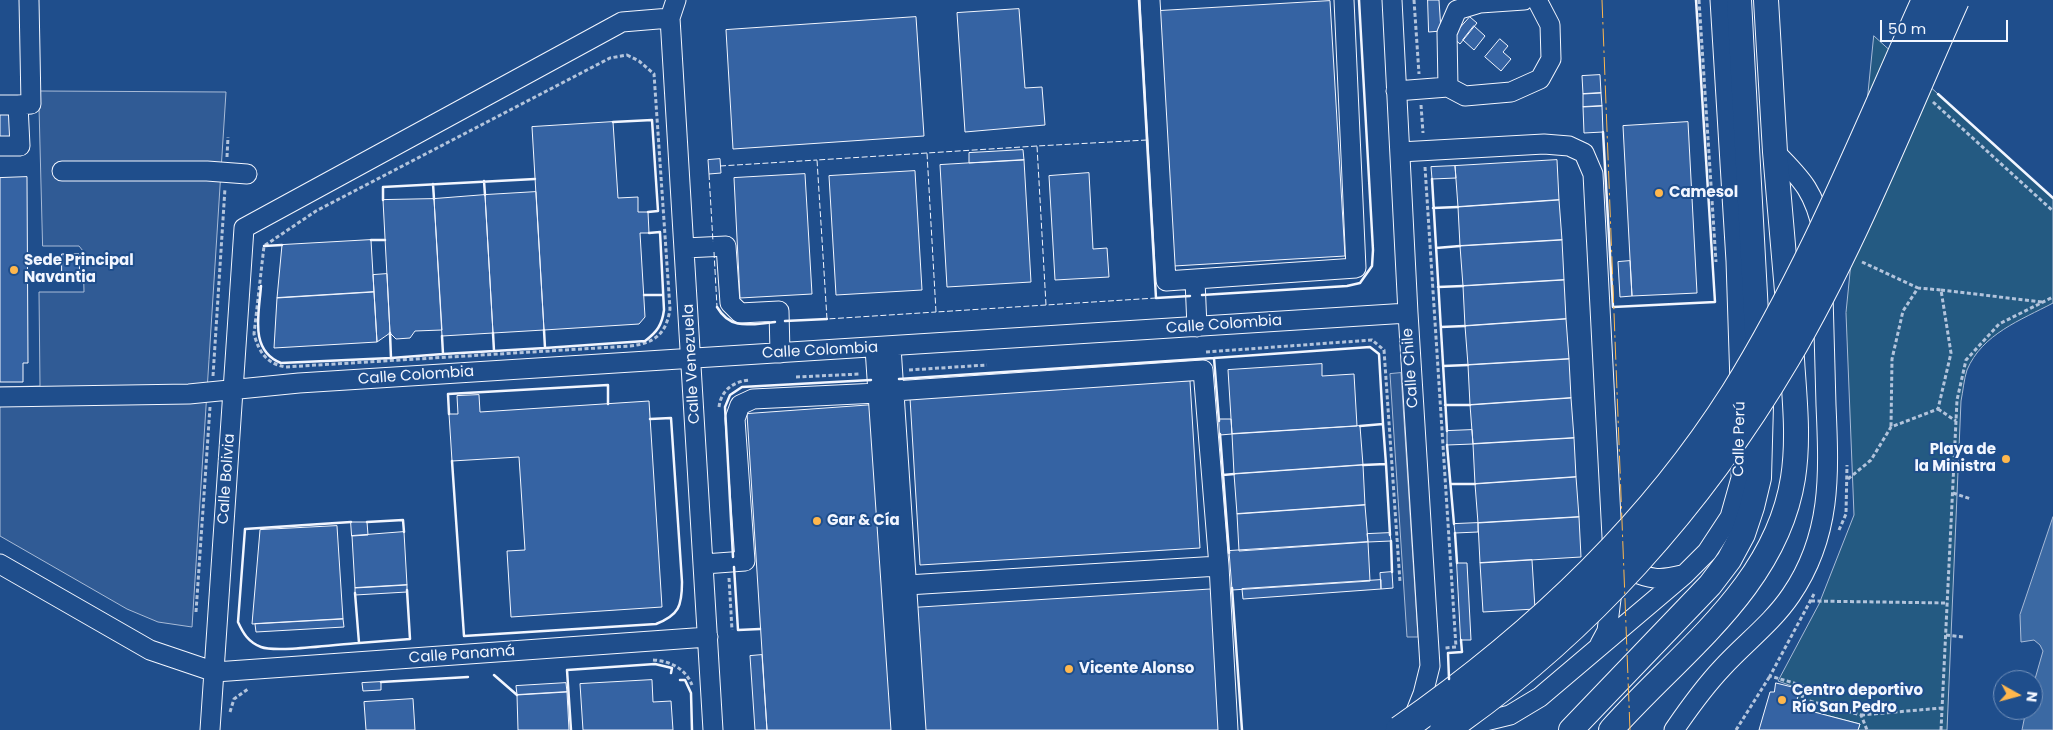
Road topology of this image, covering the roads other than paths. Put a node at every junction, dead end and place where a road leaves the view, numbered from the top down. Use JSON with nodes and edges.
{"nodes":[{"id":1,"x":29,"y":0,"type":"edge"},
{"id":2,"x":1150,"y":0,"type":"edge"},
{"id":3,"x":1344,"y":0,"type":"edge"},
{"id":4,"x":1392,"y":0,"type":"edge"},
{"id":5,"x":1524,"y":0,"type":"edge"},
{"id":6,"x":1538,"y":0,"type":"edge"},
{"id":7,"x":1720,"y":0,"type":"edge"},
{"id":8,"x":1739,"y":0,"type":"edge"},
{"id":9,"x":1766,"y":0,"type":"edge"},
{"id":10,"x":1926,"y":0,"type":"edge"},
{"id":11,"x":1955,"y":0,"type":"edge"},
{"id":12,"x":673,"y":9,"type":"edge"},
{"id":13,"x":1448,"y":87,"type":"junction"},
{"id":14,"x":1396,"y":91,"type":"junction"},
{"id":15,"x":9,"y":105,"type":"edge"},
{"id":16,"x":0,"y":146,"type":"edge"},
{"id":17,"x":1400,"y":152,"type":"junction"},
{"id":18,"x":1775,"y":152,"type":"junction"},
{"id":19,"x":62,"y":171,"type":"dead end"},
{"id":20,"x":247,"y":174,"type":"dead end"},
{"id":21,"x":685,"y":248,"type":"junction"},
{"id":22,"x":1195,"y":280,"type":"junction"},
{"id":23,"x":1408,"y":313,"type":"junction"},
{"id":24,"x":1197,"y":327,"type":"junction"},
{"id":25,"x":883,"y":347,"type":"junction"},
{"id":26,"x":780,"y":353,"type":"junction"},
{"id":27,"x":692,"y":358,"type":"junction"},
{"id":28,"x":232,"y":390,"type":"junction"},
{"id":29,"x":886,"y":392,"type":"junction"},
{"id":30,"x":0,"y":397,"type":"edge"},
{"id":31,"x":1612,"y":521,"type":"junction"},
{"id":32,"x":0,"y":564,"type":"edge"},
{"id":33,"x":704,"y":564,"type":"junction"},
{"id":34,"x":1219,"y":566,"type":"junction"},
{"id":35,"x":1684,"y":575,"type":"junction"},
{"id":36,"x":907,"y":586,"type":"junction"},
{"id":37,"x":708,"y":637,"type":"junction"},
{"id":38,"x":1598,"y":647,"type":"junction"},
{"id":39,"x":1430,"y":663,"type":"junction"},
{"id":40,"x":215,"y":672,"type":"junction"},
{"id":41,"x":1485,"y":721,"type":"junction"},
{"id":42,"x":210,"y":730,"type":"edge"},
{"id":43,"x":713,"y":730,"type":"edge"},
{"id":44,"x":901,"y":730,"type":"edge"},
{"id":45,"x":916,"y":730,"type":"edge"},
{"id":46,"x":1228,"y":730,"type":"edge"},
{"id":47,"x":1400,"y":730,"type":"edge"},
{"id":48,"x":1404,"y":730,"type":"edge"},
{"id":49,"x":1444,"y":730,"type":"edge"},
{"id":50,"x":1449,"y":730,"type":"edge"},
{"id":51,"x":1571,"y":730,"type":"edge"},
{"id":52,"x":1611,"y":730,"type":"edge"},
{"id":53,"x":1674,"y":730,"type":"edge"}],
"edges":[{"from":1,"to":15,"type":"street"},
{"from":2,"to":22,"type":"street"},
{"from":3,"to":22,"type":"street"},
{"from":4,"to":14,"type":"street","name":"Calle Chile"},
{"from":5,"to":13,"type":"street"},
{"from":6,"to":13,"type":"street"},
{"from":7,"to":35,"type":"street","name":"Calle Perú"},
{"from":8,"to":51,"type":"main road","name":"Calle Perú"},
{"from":9,"to":18,"type":"main road"},
{"from":10,"to":47,"type":"highway","bridge":true},
{"from":11,"to":49,"type":"highway","bridge":true},
{"from":12,"to":21,"type":"street","name":"Calle Venezuela"},
{"from":12,"to":28,"type":"street","name":"Calle Bolivia"},
{"from":13,"to":14,"type":"street"},
{"from":14,"to":17,"type":"street","name":"Calle Chile"},
{"from":15,"to":16,"type":"street"},
{"from":17,"to":23,"type":"street","name":"Calle Chile"},
{"from":17,"to":31,"type":"street"},
{"from":18,"to":52,"type":"main road"},
{"from":18,"to":53,"type":"street"},
{"from":19,"to":20,"type":"street"},
{"from":21,"to":26,"type":"street"},
{"from":21,"to":27,"type":"street","name":"Calle Venezuela"},
{"from":22,"to":24,"type":"street"},
{"from":23,"to":24,"type":"street","name":"Calle Colombia"},
{"from":23,"to":39,"type":"street","name":"Calle Chile"},
{"from":24,"to":25,"type":"street","name":"Calle Colombia"},
{"from":25,"to":26,"type":"street","name":"Calle Colombia"},
{"from":25,"to":29,"type":"street"},
{"from":26,"to":27,"type":"street","name":"Calle Colombia"},
{"from":27,"to":28,"type":"street","name":"Calle Colombia"},
{"from":27,"to":33,"type":"street","name":"Calle Venezuela"},
{"from":28,"to":30,"type":"street","name":"Calle Colombia"},
{"from":28,"to":40,"type":"street","name":"Calle Bolivia"},
{"from":29,"to":33,"type":"street"},
{"from":29,"to":34,"type":"street"},
{"from":29,"to":36,"type":"street"},
{"from":29,"to":44,"type":"street"},
{"from":31,"to":35,"type":"street"},
{"from":31,"to":38,"type":"street"},
{"from":32,"to":40,"type":"street"},
{"from":33,"to":37,"type":"street","name":"Calle Venezuela"},
{"from":34,"to":36,"type":"street"},
{"from":34,"to":46,"type":"street"},
{"from":35,"to":38,"type":"street","name":"Calle Perú"},
{"from":36,"to":45,"type":"street"},
{"from":37,"to":40,"type":"street","name":"Calle Panamá"},
{"from":37,"to":43,"type":"street","name":"Calle Venezuela"},
{"from":38,"to":41,"type":"street","name":"Calle Perú"},
{"from":39,"to":41,"type":"street"},
{"from":39,"to":48,"type":"street","name":"Calle Chile"},
{"from":40,"to":42,"type":"street","name":"Calle Bolivia"},
{"from":41,"to":50,"type":"street","name":"Calle Perú"}]}
